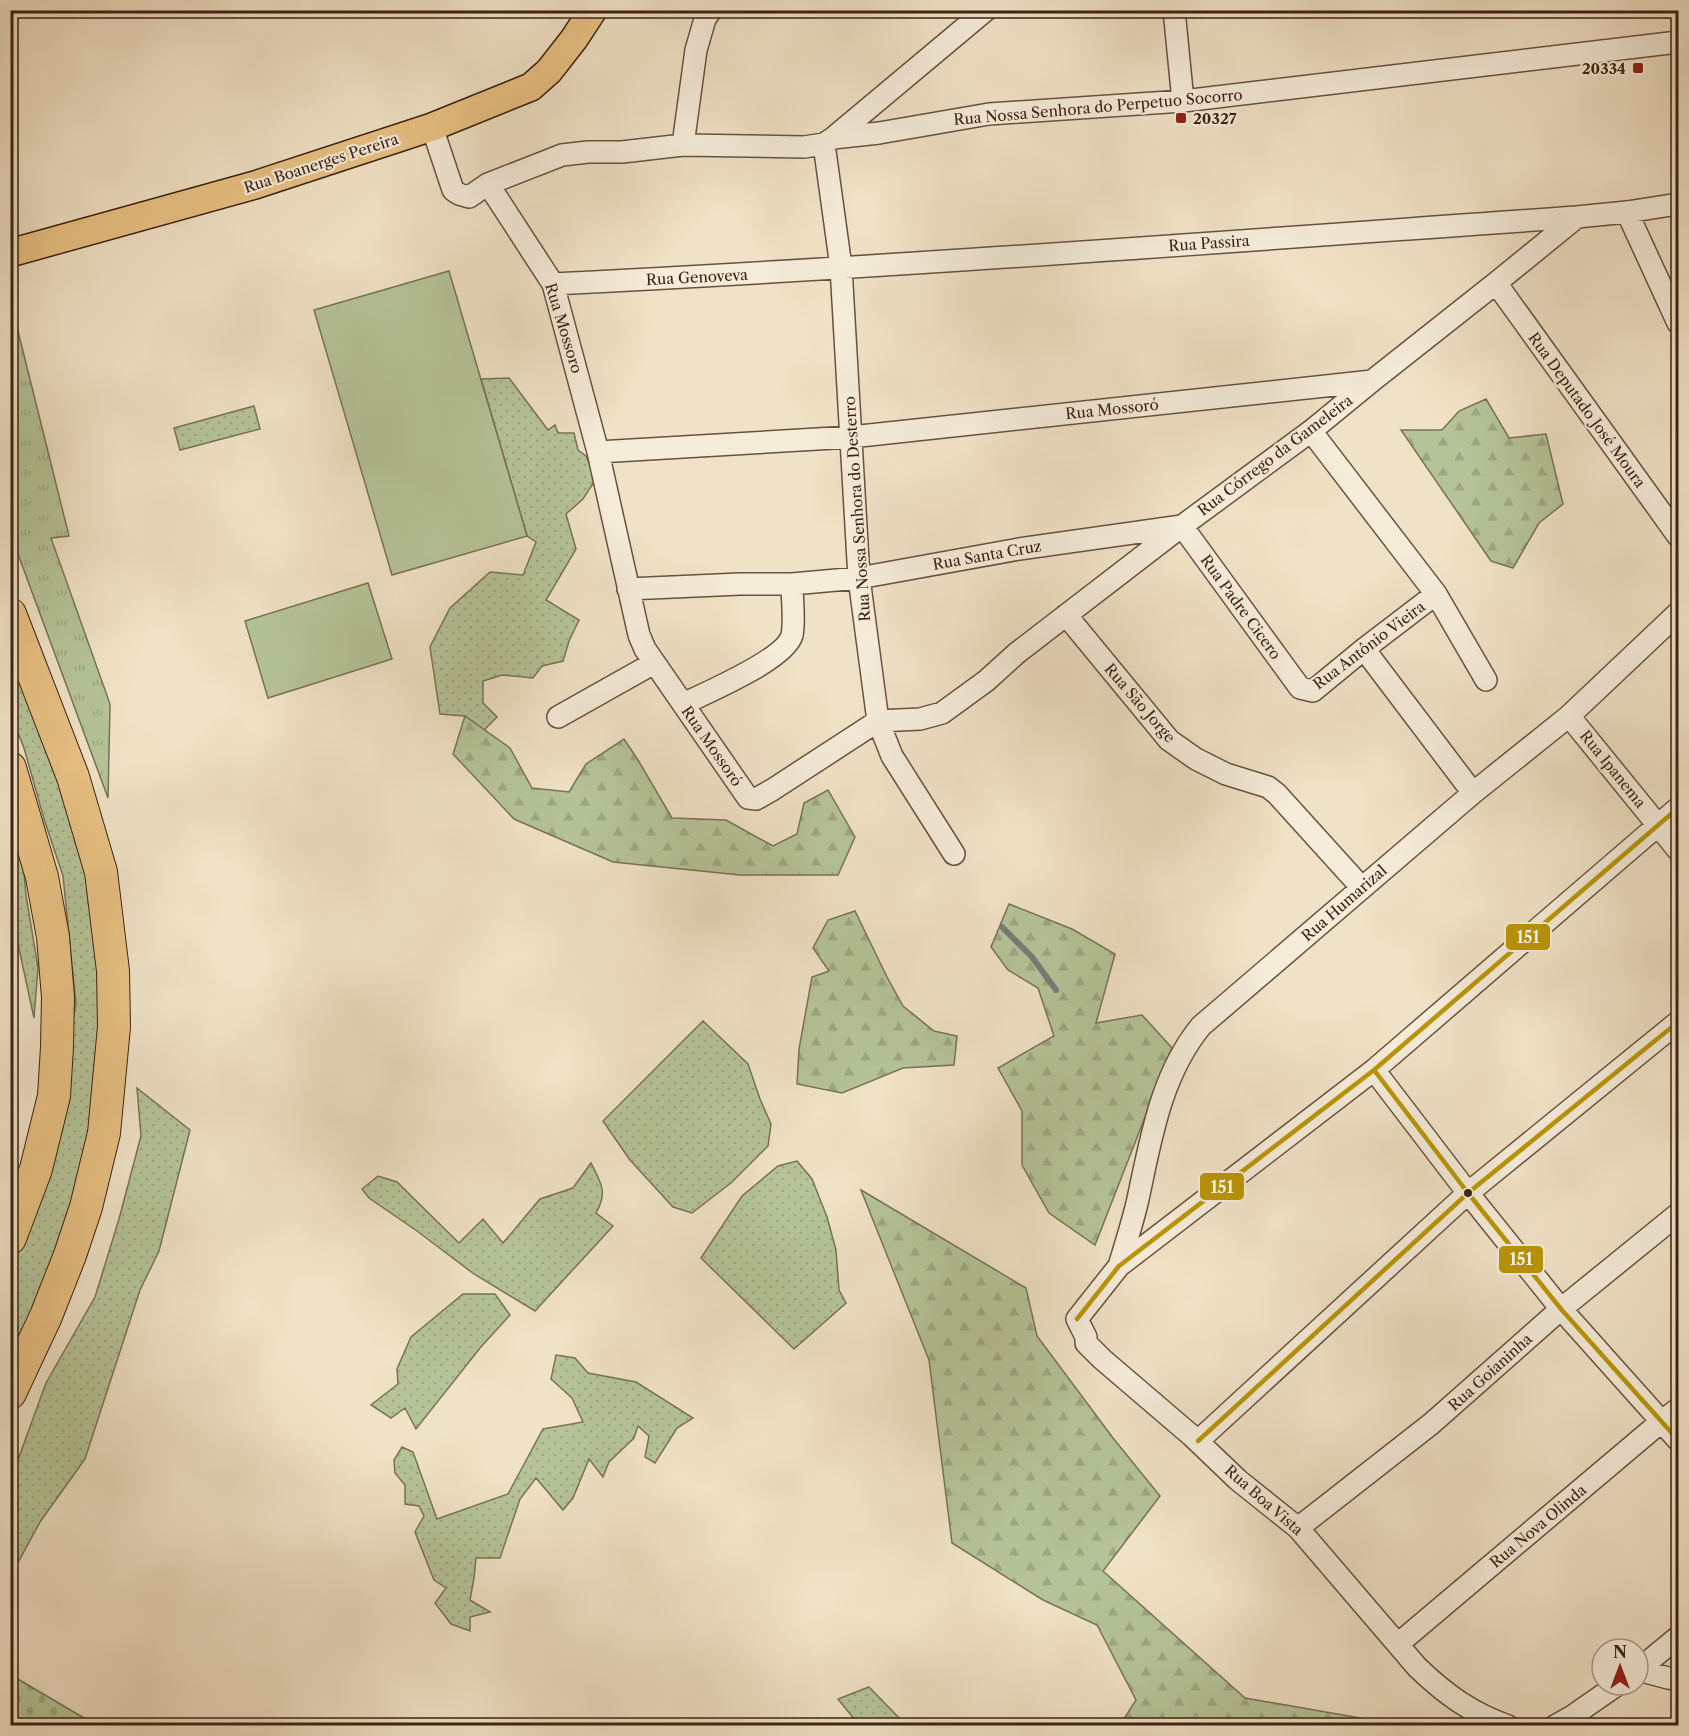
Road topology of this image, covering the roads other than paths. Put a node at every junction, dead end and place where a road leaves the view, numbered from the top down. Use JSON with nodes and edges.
{"nodes":[{"id":1,"x":593,"y":10,"type":"edge"},
{"id":2,"x":711,"y":10,"type":"edge"},
{"id":3,"x":986,"y":10,"type":"edge"},
{"id":4,"x":1174,"y":10,"type":"edge"},
{"id":5,"x":1678,"y":42,"type":"edge"},
{"id":6,"x":1183,"y":101,"type":"junction"},
{"id":7,"x":432,"y":127,"type":"junction"},
{"id":8,"x":828,"y":141,"type":"junction"},
{"id":9,"x":683,"y":145,"type":"junction"},
{"id":10,"x":488,"y":184,"type":"junction"},
{"id":11,"x":1678,"y":204,"type":"edge"},
{"id":12,"x":1627,"y":212,"type":"junction"},
{"id":13,"x":1577,"y":216,"type":"junction"},
{"id":14,"x":10,"y":253,"type":"edge"},
{"id":15,"x":841,"y":267,"type":"junction"},
{"id":16,"x":1496,"y":283,"type":"junction"},
{"id":17,"x":553,"y":284,"type":"junction"},
{"id":18,"x":1678,"y":322,"type":"edge"},
{"id":19,"x":1372,"y":381,"type":"junction"},
{"id":20,"x":1311,"y":431,"type":"junction"},
{"id":21,"x":851,"y":437,"type":"junction"},
{"id":22,"x":598,"y":452,"type":"junction"},
{"id":23,"x":1182,"y":526,"type":"junction"},
{"id":24,"x":1678,"y":536,"type":"edge"},
{"id":25,"x":859,"y":578,"type":"junction"},
{"id":26,"x":792,"y":584,"type":"junction"},
{"id":27,"x":628,"y":589,"type":"junction"},
{"id":28,"x":1436,"y":594,"type":"junction"},
{"id":29,"x":1678,"y":613,"type":"edge"},
{"id":30,"x":10,"y":614,"type":"edge"},
{"id":31,"x":1066,"y":615,"type":"junction"},
{"id":32,"x":1364,"y":649,"type":"junction"},
{"id":33,"x":654,"y":663,"type":"junction"},
{"id":34,"x":1486,"y":680,"type":"dead end"},
{"id":35,"x":1300,"y":688,"type":"joint"},
{"id":36,"x":683,"y":705,"type":"junction"},
{"id":37,"x":1569,"y":716,"type":"junction"},
{"id":38,"x":558,"y":717,"type":"dead end"},
{"id":39,"x":878,"y":721,"type":"junction"},
{"id":40,"x":10,"y":768,"type":"edge"},
{"id":41,"x":1473,"y":793,"type":"junction"},
{"id":42,"x":1678,"y":808,"type":"edge"},
{"id":43,"x":1659,"y":825,"type":"junction"},
{"id":44,"x":1678,"y":850,"type":"edge"},
{"id":45,"x":954,"y":854,"type":"dead end"},
{"id":46,"x":1362,"y":888,"type":"junction"},
{"id":47,"x":1678,"y":1022,"type":"edge"},
{"id":48,"x":1374,"y":1070,"type":"junction"},
{"id":49,"x":1468,"y":1193,"type":"junction"},
{"id":50,"x":1678,"y":1214,"type":"edge"},
{"id":51,"x":10,"y":1238,"type":"edge"},
{"id":52,"x":1119,"y":1266,"type":"junction"},
{"id":53,"x":1561,"y":1309,"type":"junction"},
{"id":54,"x":10,"y":1393,"type":"edge"},
{"id":55,"x":1670,"y":1415,"type":"edge"},
{"id":56,"x":1678,"y":1440,"type":"edge"},
{"id":57,"x":1198,"y":1442,"type":"junction"},
{"id":58,"x":1298,"y":1528,"type":"junction"},
{"id":59,"x":1678,"y":1636,"type":"edge"},
{"id":60,"x":1398,"y":1644,"type":"junction"},
{"id":61,"x":1650,"y":1660,"type":"edge"},
{"id":62,"x":1650,"y":1673,"type":"edge"},
{"id":63,"x":1678,"y":1679,"type":"edge"},
{"id":64,"x":1600,"y":1697,"type":"edge"},
{"id":65,"x":1508,"y":1725,"type":"edge"},
{"id":66,"x":1555,"y":1725,"type":"edge"}],
"edges":[{"from":1,"to":7,"type":"main road","name":"Rua Boanerges Pereira"},
{"from":2,"to":9,"type":"street"},
{"from":3,"to":8,"type":"street"},
{"from":4,"to":6,"type":"street"},
{"from":5,"to":6,"type":"street","name":"Rua Nossa Senhora do Perpetuo Socorro"},
{"from":6,"to":8,"type":"street","name":"Rua Nossa Senhora do Perpetuo Socorro"},
{"from":7,"to":10,"type":"street","name":"Rua Nossa Senhora do Perpetuo Socorro"},
{"from":7,"to":14,"type":"main road","name":"Rua Boanerges Pereira"},
{"from":8,"to":9,"type":"street","name":"Rua Nossa Senhora do Perpetuo Socorro"},
{"from":8,"to":15,"type":"street","name":"Rua Nossa Senhora do Desterro"},
{"from":9,"to":10,"type":"street","name":"Rua Nossa Senhora do Perpetuo Socorro"},
{"from":10,"to":17,"type":"street","name":"Rua Mossoro"},
{"from":11,"to":12,"type":"street"},
{"from":12,"to":13,"type":"street"},
{"from":12,"to":18,"type":"street"},
{"from":13,"to":15,"type":"street","name":"Rua Passira"},
{"from":13,"to":16,"type":"street","name":"Rua Córrego da Gameleira"},
{"from":15,"to":17,"type":"street","name":"Rua Genoveva"},
{"from":15,"to":21,"type":"street","name":"Rua Nossa Senhora do Desterro"},
{"from":16,"to":19,"type":"street","name":"Rua Córrego da Gameleira"},
{"from":16,"to":24,"type":"street","name":"Rua Deputado José Moura"},
{"from":17,"to":22,"type":"street","name":"Rua Mossoro"},
{"from":19,"to":20,"type":"street","name":"Rua Córrego da Gameleira"},
{"from":19,"to":21,"type":"street","name":"Rua Mossoró"},
{"from":20,"to":23,"type":"street","name":"Rua Córrego da Gameleira"},
{"from":20,"to":28,"type":"street"},
{"from":21,"to":22,"type":"street"},
{"from":21,"to":25,"type":"street","name":"Rua Nossa Senhora do Desterro"},
{"from":22,"to":27,"type":"street","name":"Rua Mossoro"},
{"from":23,"to":25,"type":"street","name":"Rua Santa Cruz"},
{"from":23,"to":31,"type":"street","name":"Rua Córrego da Gameleira"},
{"from":23,"to":35,"type":"street","name":"Rua Padre Cicero"},
{"from":25,"to":26,"type":"street","name":"Rua Santa Cruz"},
{"from":25,"to":39,"type":"street","name":"Rua Nossa Senhora do Desterro"},
{"from":26,"to":27,"type":"street","name":"Rua Santa Cruz"},
{"from":26,"to":36,"type":"street"},
{"from":27,"to":33,"type":"street","name":"Rua Mossoró"},
{"from":28,"to":32,"type":"street","name":"Rua Antônio Vieira"},
{"from":28,"to":34,"type":"street"},
{"from":29,"to":37,"type":"street","name":"Rua Humarizal"},
{"from":30,"to":54,"type":"highway"},
{"from":31,"to":39,"type":"street","name":"Rua Córrego da Gameleira"},
{"from":31,"to":46,"type":"street","name":"Rua São Jorge"},
{"from":32,"to":35,"type":"street","name":"Rua Antônio Vieira"},
{"from":32,"to":41,"type":"street"},
{"from":33,"to":36,"type":"street","name":"Rua Mossoró"},
{"from":33,"to":38,"type":"street"},
{"from":36,"to":39,"type":"street","name":"Rua Mossoró"},
{"from":37,"to":41,"type":"street","name":"Rua Humarizal"},
{"from":37,"to":43,"type":"street","name":"Rua Ipanema"},
{"from":39,"to":45,"type":"street","name":"Rua Nossa Senhora do Desterro"},
{"from":40,"to":51,"type":"highway"},
{"from":41,"to":46,"type":"street","name":"Rua Humarizal"},
{"from":42,"to":43,"type":"street"},
{"from":43,"to":44,"type":"street","name":"Rua Ipanema"},
{"from":43,"to":48,"type":"street"},
{"from":46,"to":52,"type":"street","name":"Rua Humarizal"},
{"from":47,"to":49,"type":"street"},
{"from":48,"to":49,"type":"street"},
{"from":48,"to":52,"type":"street"},
{"from":49,"to":53,"type":"street"},
{"from":49,"to":57,"type":"street"},
{"from":50,"to":53,"type":"street","name":"Rua Goianinha"},
{"from":52,"to":57,"type":"street","name":"Rua Boa Vista"},
{"from":53,"to":55,"type":"street"},
{"from":53,"to":58,"type":"street","name":"Rua Goianinha"},
{"from":55,"to":56,"type":"street"},
{"from":55,"to":60,"type":"street","name":"Rua Nova Olinda"},
{"from":57,"to":58,"type":"street","name":"Rua Boa Vista"},
{"from":58,"to":60,"type":"street","name":"Rua Boa Vista"},
{"from":59,"to":61,"type":"street"},
{"from":60,"to":65,"type":"street","name":"Rua Boa Vista"},
{"from":62,"to":63,"type":"street"},
{"from":64,"to":66,"type":"street"}]}
